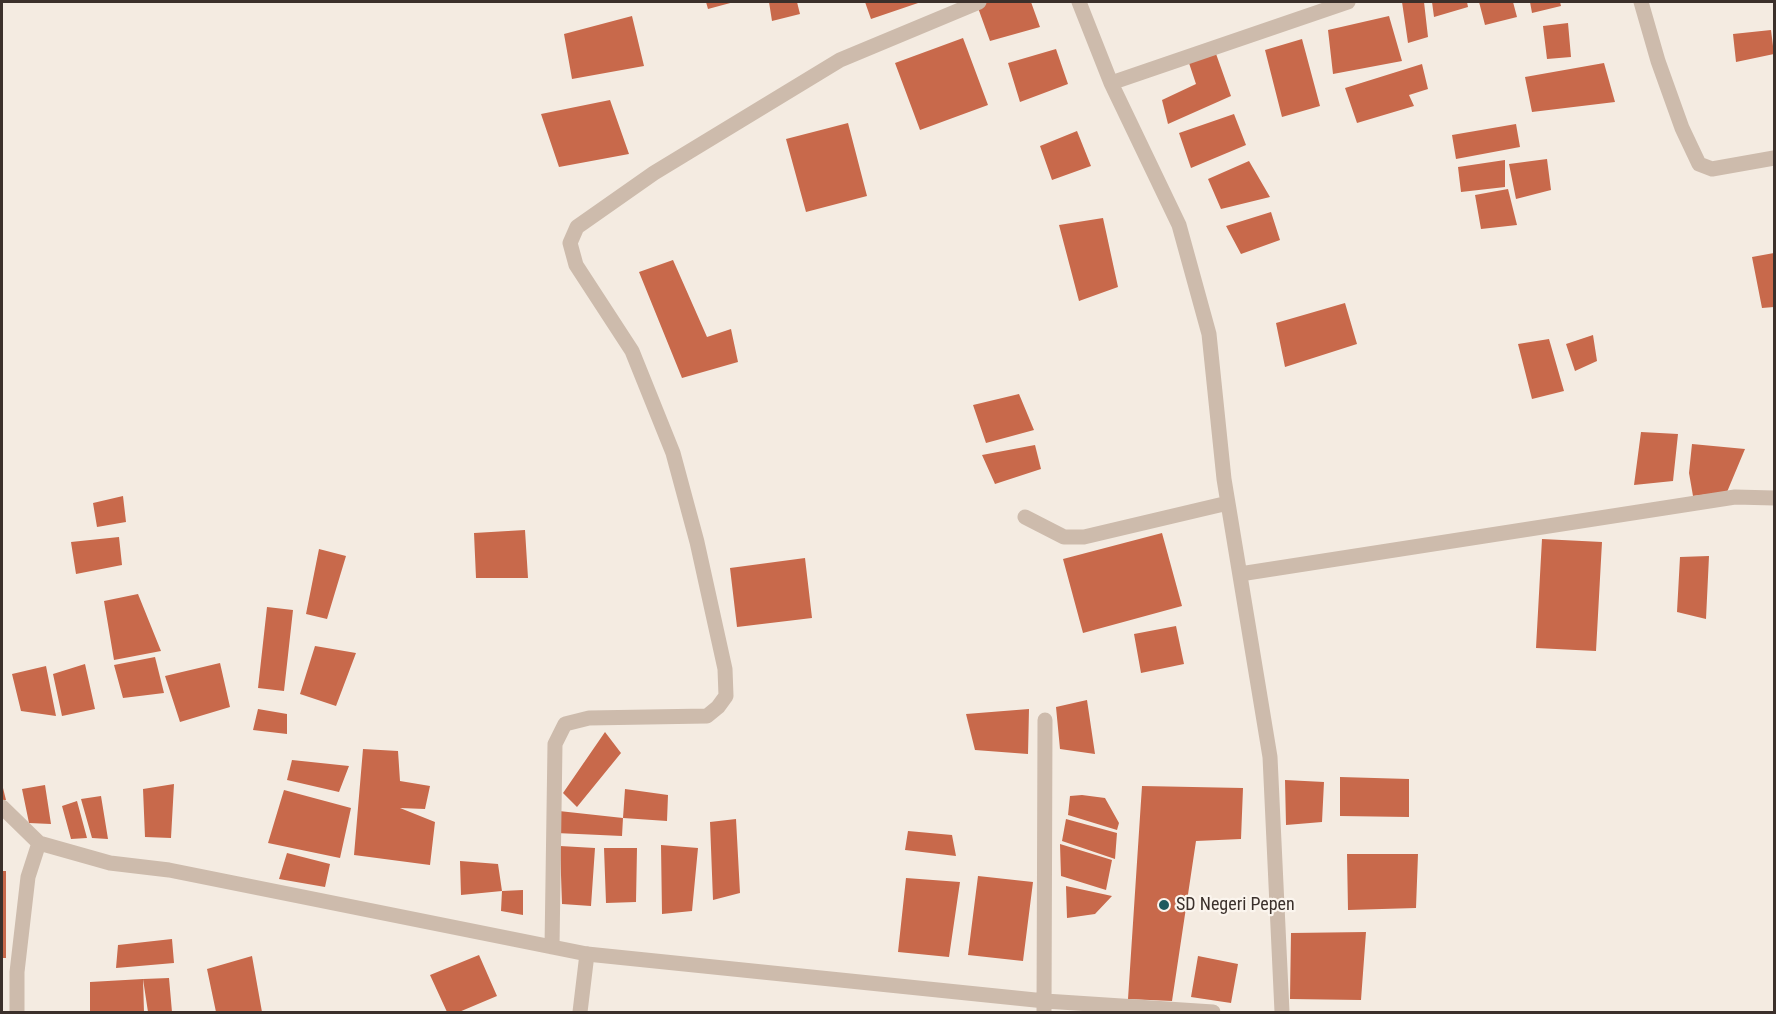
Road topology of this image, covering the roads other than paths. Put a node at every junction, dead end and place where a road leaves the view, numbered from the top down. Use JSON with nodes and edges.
{"nodes":[{"id":1,"x":979,"y":2,"type":"edge"},
{"id":2,"x":1079,"y":2,"type":"edge"},
{"id":3,"x":1348,"y":2,"type":"edge"},
{"id":4,"x":1641,"y":2,"type":"edge"},
{"id":5,"x":1111,"y":83,"type":"junction"},
{"id":6,"x":1774,"y":158,"type":"edge"},
{"id":7,"x":1774,"y":498,"type":"edge"},
{"id":8,"x":1228,"y":503,"type":"junction"},
{"id":9,"x":1025,"y":517,"type":"dead end"},
{"id":10,"x":1240,"y":574,"type":"junction"},
{"id":11,"x":1045,"y":720,"type":"dead end"},
{"id":12,"x":2,"y":807,"type":"edge"},
{"id":13,"x":39,"y":843,"type":"junction"},
{"id":14,"x":552,"y":947,"type":"junction"},
{"id":15,"x":587,"y":954,"type":"junction"},
{"id":16,"x":1044,"y":1007,"type":"edge"},
{"id":17,"x":17,"y":1012,"type":"edge"},
{"id":18,"x":580,"y":1012,"type":"edge"},
{"id":19,"x":1212,"y":1012,"type":"edge"},
{"id":20,"x":1282,"y":1012,"type":"edge"}],
"edges":[{"from":1,"to":14,"type":"street"},
{"from":2,"to":5,"type":"street"},
{"from":3,"to":5,"type":"street"},
{"from":4,"to":6,"type":"street"},
{"from":5,"to":8,"type":"street"},
{"from":7,"to":10,"type":"street"},
{"from":8,"to":9,"type":"street"},
{"from":8,"to":10,"type":"street"},
{"from":10,"to":20,"type":"street"},
{"from":11,"to":16,"type":"street"},
{"from":12,"to":13,"type":"street"},
{"from":13,"to":14,"type":"street"},
{"from":13,"to":17,"type":"street"},
{"from":14,"to":15,"type":"street"},
{"from":15,"to":16,"type":"street"},
{"from":15,"to":18,"type":"street"},
{"from":16,"to":19,"type":"street"}]}
